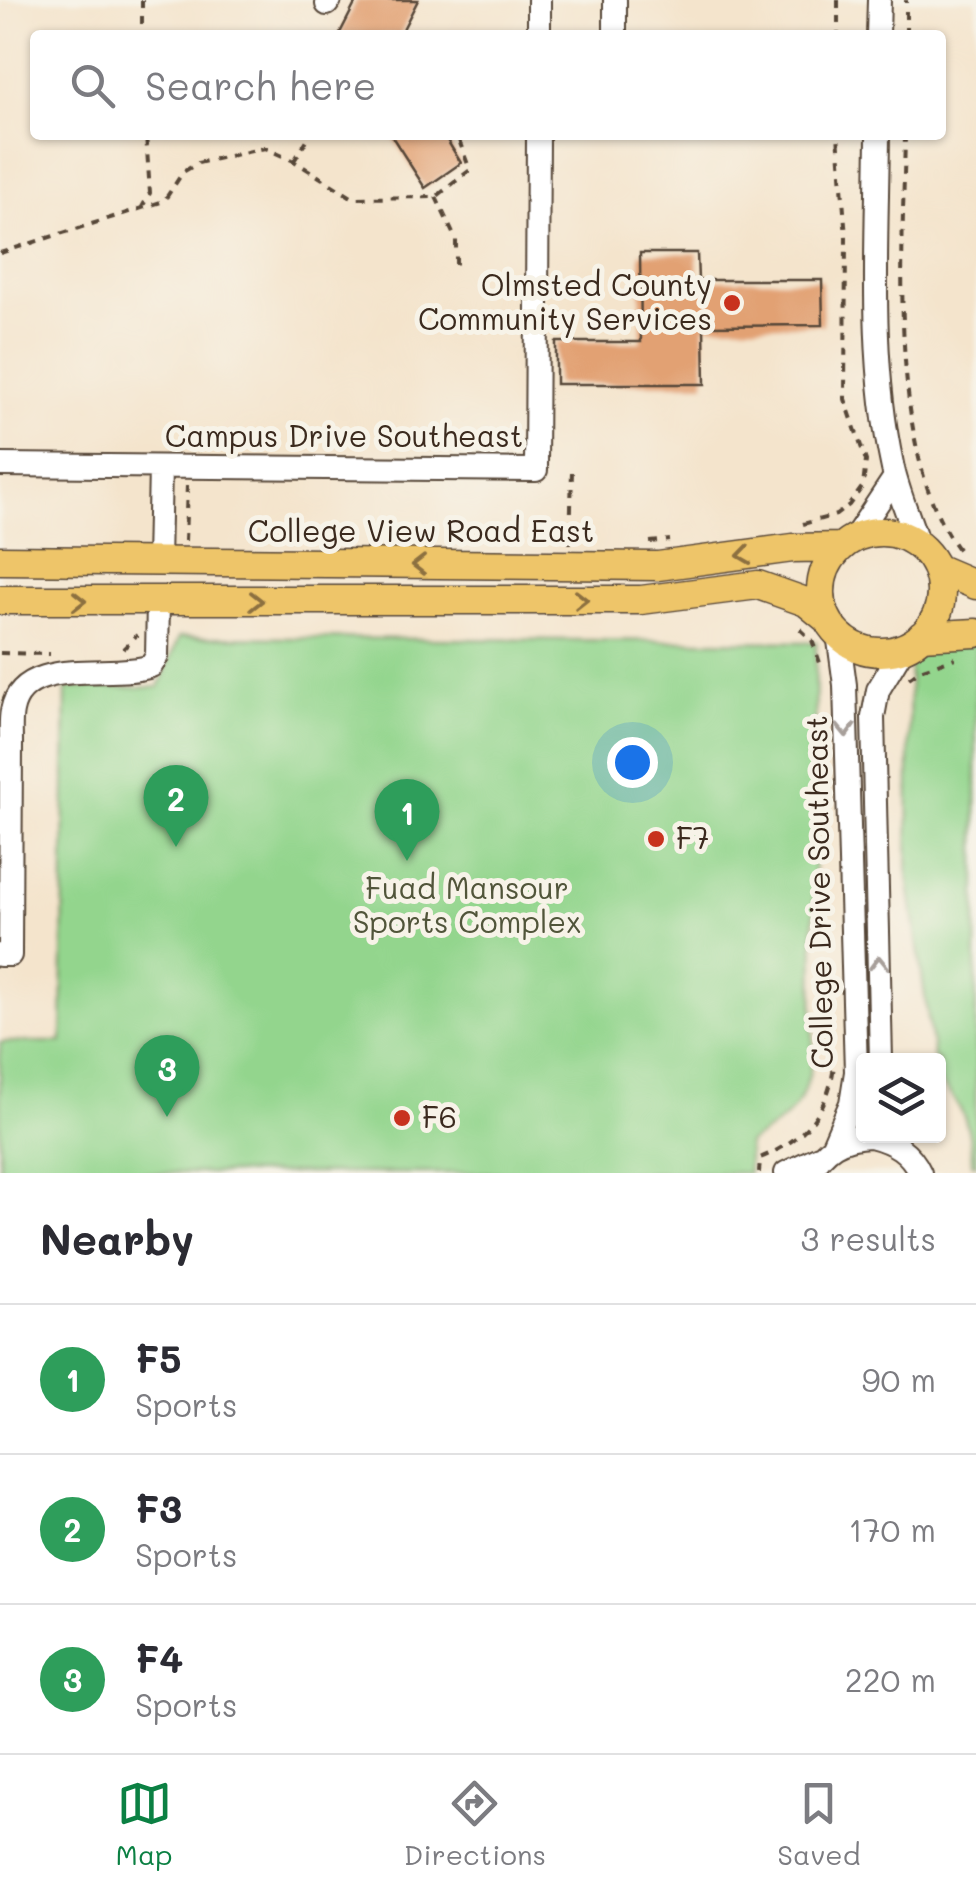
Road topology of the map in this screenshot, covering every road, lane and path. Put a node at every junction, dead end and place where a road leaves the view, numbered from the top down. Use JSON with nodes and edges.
{"nodes":[{"id":1,"x":142,"y":0,"type":"edge"},
{"id":2,"x":539,"y":0,"type":"edge"},
{"id":3,"x":615,"y":0,"type":"edge"},
{"id":4,"x":838,"y":0,"type":"edge"},
{"id":5,"x":878,"y":0,"type":"edge"},
{"id":6,"x":906,"y":0,"type":"edge"},
{"id":7,"x":142,"y":30,"type":"edge"},
{"id":8,"x":539,"y":30,"type":"edge"},
{"id":9,"x":615,"y":30,"type":"edge"},
{"id":10,"x":838,"y":30,"type":"edge"},
{"id":11,"x":878,"y":30,"type":"edge"},
{"id":12,"x":906,"y":30,"type":"edge"},
{"id":13,"x":146,"y":140,"type":"edge"},
{"id":14,"x":307,"y":140,"type":"edge"},
{"id":15,"x":459,"y":140,"type":"edge"},
{"id":16,"x":538,"y":140,"type":"edge"},
{"id":17,"x":838,"y":140,"type":"edge"},
{"id":18,"x":878,"y":140,"type":"edge"},
{"id":19,"x":905,"y":140,"type":"edge"},
{"id":20,"x":294,"y":160,"type":"junction"},
{"id":21,"x":436,"y":197,"type":"junction"},
{"id":22,"x":140,"y":209,"type":"junction"},
{"id":23,"x":0,"y":253,"type":"edge"},
{"id":24,"x":456,"y":272,"type":"dead end"},
{"id":25,"x":0,"y":465,"type":"edge"},
{"id":26,"x":160,"y":467,"type":"junction"},
{"id":27,"x":187,"y":467,"type":"junction"},
{"id":28,"x":572,"y":471,"type":"dead end"},
{"id":29,"x":895,"y":477,"type":"junction"},
{"id":30,"x":788,"y":528,"type":"dead end"},
{"id":31,"x":185,"y":542,"type":"dead end"},
{"id":32,"x":848,"y":542,"type":"junction"},
{"id":33,"x":570,"y":544,"type":"dead end"},
{"id":34,"x":918,"y":545,"type":"junction"},
{"id":35,"x":962,"y":554,"type":"dead end"},
{"id":36,"x":0,"y":560,"type":"edge"},
{"id":37,"x":158,"y":562,"type":"junction"},
{"id":38,"x":936,"y":568,"type":"junction"},
{"id":39,"x":976,"y":586,"type":"edge"},
{"id":40,"x":0,"y":600,"type":"edge"},
{"id":41,"x":158,"y":612,"type":"junction"},
{"id":42,"x":833,"y":627,"type":"junction"},
{"id":43,"x":976,"y":633,"type":"edge"},
{"id":44,"x":912,"y":642,"type":"junction"},
{"id":45,"x":0,"y":653,"type":"edge"},
{"id":46,"x":58,"y":654,"type":"dead end"},
{"id":47,"x":115,"y":654,"type":"dead end"},
{"id":48,"x":6,"y":742,"type":"edge"},
{"id":49,"x":0,"y":955,"type":"edge"},
{"id":50,"x":881,"y":1053,"type":"edge"},
{"id":51,"x":835,"y":1058,"type":"dead end"},
{"id":52,"x":856,"y":1136,"type":"edge"},
{"id":53,"x":892,"y":1143,"type":"edge"},
{"id":54,"x":821,"y":1158,"type":"edge"},
{"id":55,"x":915,"y":1161,"type":"edge"},
{"id":56,"x":759,"y":1173,"type":"edge"},
{"id":57,"x":786,"y":1173,"type":"edge"}],
"edges":[{"from":1,"to":7,"type":"path"},
{"from":2,"to":8,"type":"street"},
{"from":3,"to":9,"type":"street"},
{"from":4,"to":10,"type":"path"},
{"from":5,"to":11,"type":"street"},
{"from":6,"to":12,"type":"path"},
{"from":13,"to":22,"type":"path"},
{"from":14,"to":20,"type":"path"},
{"from":15,"to":21,"type":"path"},
{"from":16,"to":27,"type":"street","name":"Campus Drive Southeast"},
{"from":17,"to":30,"type":"path"},
{"from":18,"to":29,"type":"street"},
{"from":19,"to":35,"type":"path"},
{"from":20,"to":21,"type":"path"},
{"from":20,"to":22,"type":"path"},
{"from":21,"to":24,"type":"path"},
{"from":22,"to":23,"type":"path"},
{"from":25,"to":26,"type":"street","name":"Campus Drive Southeast"},
{"from":26,"to":27,"type":"street","name":"Campus Drive Southeast"},
{"from":26,"to":37,"type":"street"},
{"from":27,"to":31,"type":"path"},
{"from":28,"to":33,"type":"path"},
{"from":29,"to":32,"type":"street"},
{"from":29,"to":34,"type":"street"},
{"from":32,"to":34,"type":"main road"},
{"from":32,"to":37,"type":"main road","name":"College View Road East","one_way":true},
{"from":32,"to":42,"type":"main road"},
{"from":34,"to":38,"type":"main road"},
{"from":36,"to":37,"type":"main road","name":"College View Road East"},
{"from":38,"to":39,"type":"main road"},
{"from":38,"to":44,"type":"main road"},
{"from":40,"to":41,"type":"main road","one_way":true},
{"from":41,"to":42,"type":"main road","one_way":true},
{"from":41,"to":47,"type":"path"},
{"from":41,"to":48,"type":"street"},
{"from":42,"to":44,"type":"main road"},
{"from":42,"to":54,"type":"street","name":"College Drive Southeast","one_way":true},
{"from":43,"to":44,"type":"main road"},
{"from":50,"to":44,"type":"street","name":"College Drive Southeast","one_way":true},
{"from":45,"to":46,"type":"path"},
{"from":48,"to":49,"type":"street"},
{"from":51,"to":56,"type":"path"},
{"from":52,"to":54,"type":"street"},
{"from":53,"to":55,"type":"street"},
{"from":54,"to":57,"type":"street"}]}
